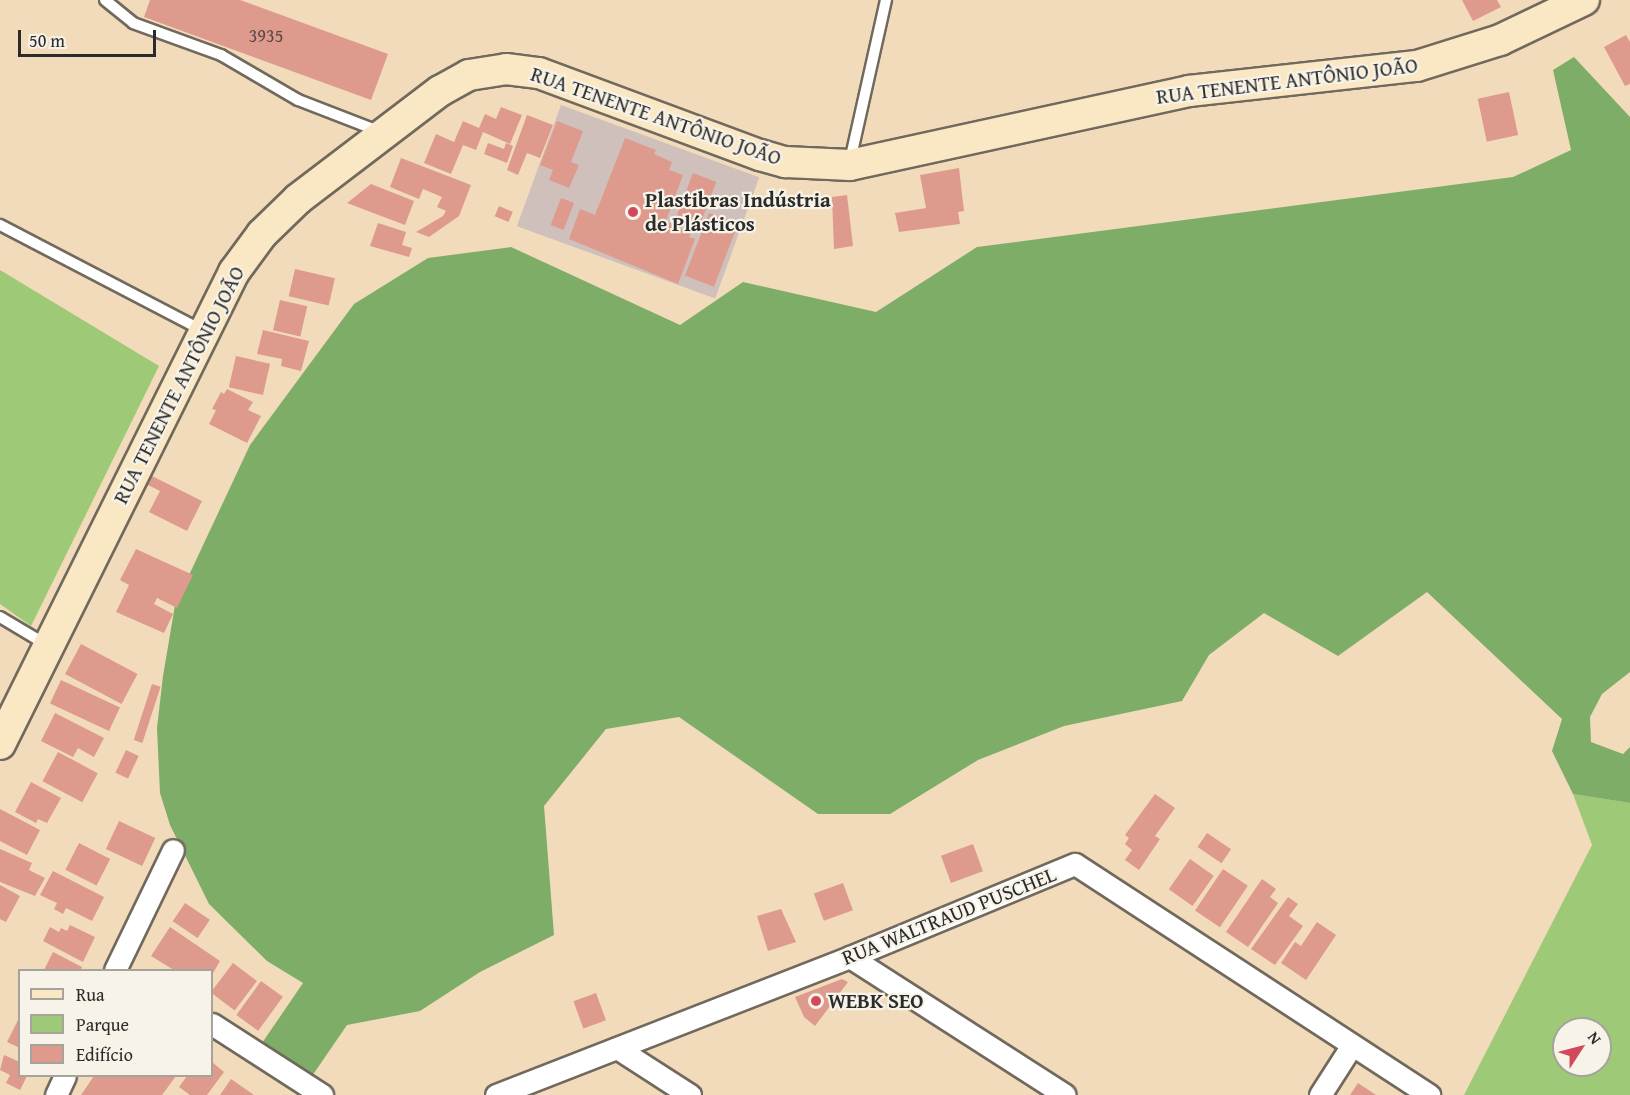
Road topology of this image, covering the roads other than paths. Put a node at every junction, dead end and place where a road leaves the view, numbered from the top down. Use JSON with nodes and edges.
{"nodes":[{"id":1,"x":105,"y":0,"type":"edge"},
{"id":2,"x":886,"y":0,"type":"edge"},
{"id":3,"x":1584,"y":0,"type":"edge"},
{"id":4,"x":382,"y":133,"type":"junction"},
{"id":5,"x":850,"y":165,"type":"junction"},
{"id":6,"x":0,"y":225,"type":"edge"},
{"id":7,"x":202,"y":330,"type":"junction"},
{"id":8,"x":0,"y":617,"type":"edge"},
{"id":9,"x":49,"y":647,"type":"junction"},
{"id":10,"x":0,"y":744,"type":"edge"},
{"id":11,"x":172,"y":850,"type":"dead end"},
{"id":12,"x":850,"y":957,"type":"junction"},
{"id":13,"x":120,"y":968,"type":"edge"},
{"id":14,"x":213,"y":1025,"type":"edge"},
{"id":15,"x":1352,"y":1045,"type":"junction"},
{"id":16,"x":617,"y":1048,"type":"junction"},
{"id":17,"x":65,"y":1077,"type":"edge"},
{"id":18,"x":56,"y":1095,"type":"edge"},
{"id":19,"x":322,"y":1095,"type":"edge"},
{"id":20,"x":496,"y":1095,"type":"edge"},
{"id":21,"x":690,"y":1095,"type":"edge"},
{"id":22,"x":1065,"y":1095,"type":"edge"},
{"id":23,"x":1320,"y":1095,"type":"edge"},
{"id":24,"x":1429,"y":1095,"type":"edge"}],
"edges":[{"from":1,"to":4,"type":"lane"},
{"from":2,"to":5,"type":"lane"},
{"from":3,"to":5,"type":"street","name":"RUA TENENTE ANTÔNIO JOÃO"},
{"from":4,"to":5,"type":"street","name":"RUA TENENTE ANTÔNIO JOÃO"},
{"from":4,"to":7,"type":"street","name":"RUA TENENTE ANTÔNIO JOÃO"},
{"from":6,"to":7,"type":"lane"},
{"from":7,"to":9,"type":"street","name":"RUA TENENTE ANTÔNIO JOÃO"},
{"from":8,"to":9,"type":"lane"},
{"from":9,"to":10,"type":"street","name":"RUA TENENTE ANTÔNIO JOÃO"},
{"from":11,"to":13,"type":"street"},
{"from":12,"to":15,"type":"street","name":"RUA WALTRAUD PUSCHEL"},
{"from":12,"to":16,"type":"street","name":"RUA WALTRAUD PUSCHEL"},
{"from":12,"to":22,"type":"street"},
{"from":14,"to":19,"type":"street"},
{"from":15,"to":23,"type":"street"},
{"from":15,"to":24,"type":"street","name":"RUA WALTRAUD PUSCHEL"},
{"from":16,"to":20,"type":"street","name":"RUA WALTRAUD PUSCHEL"},
{"from":16,"to":21,"type":"street"},
{"from":17,"to":18,"type":"street"}]}
